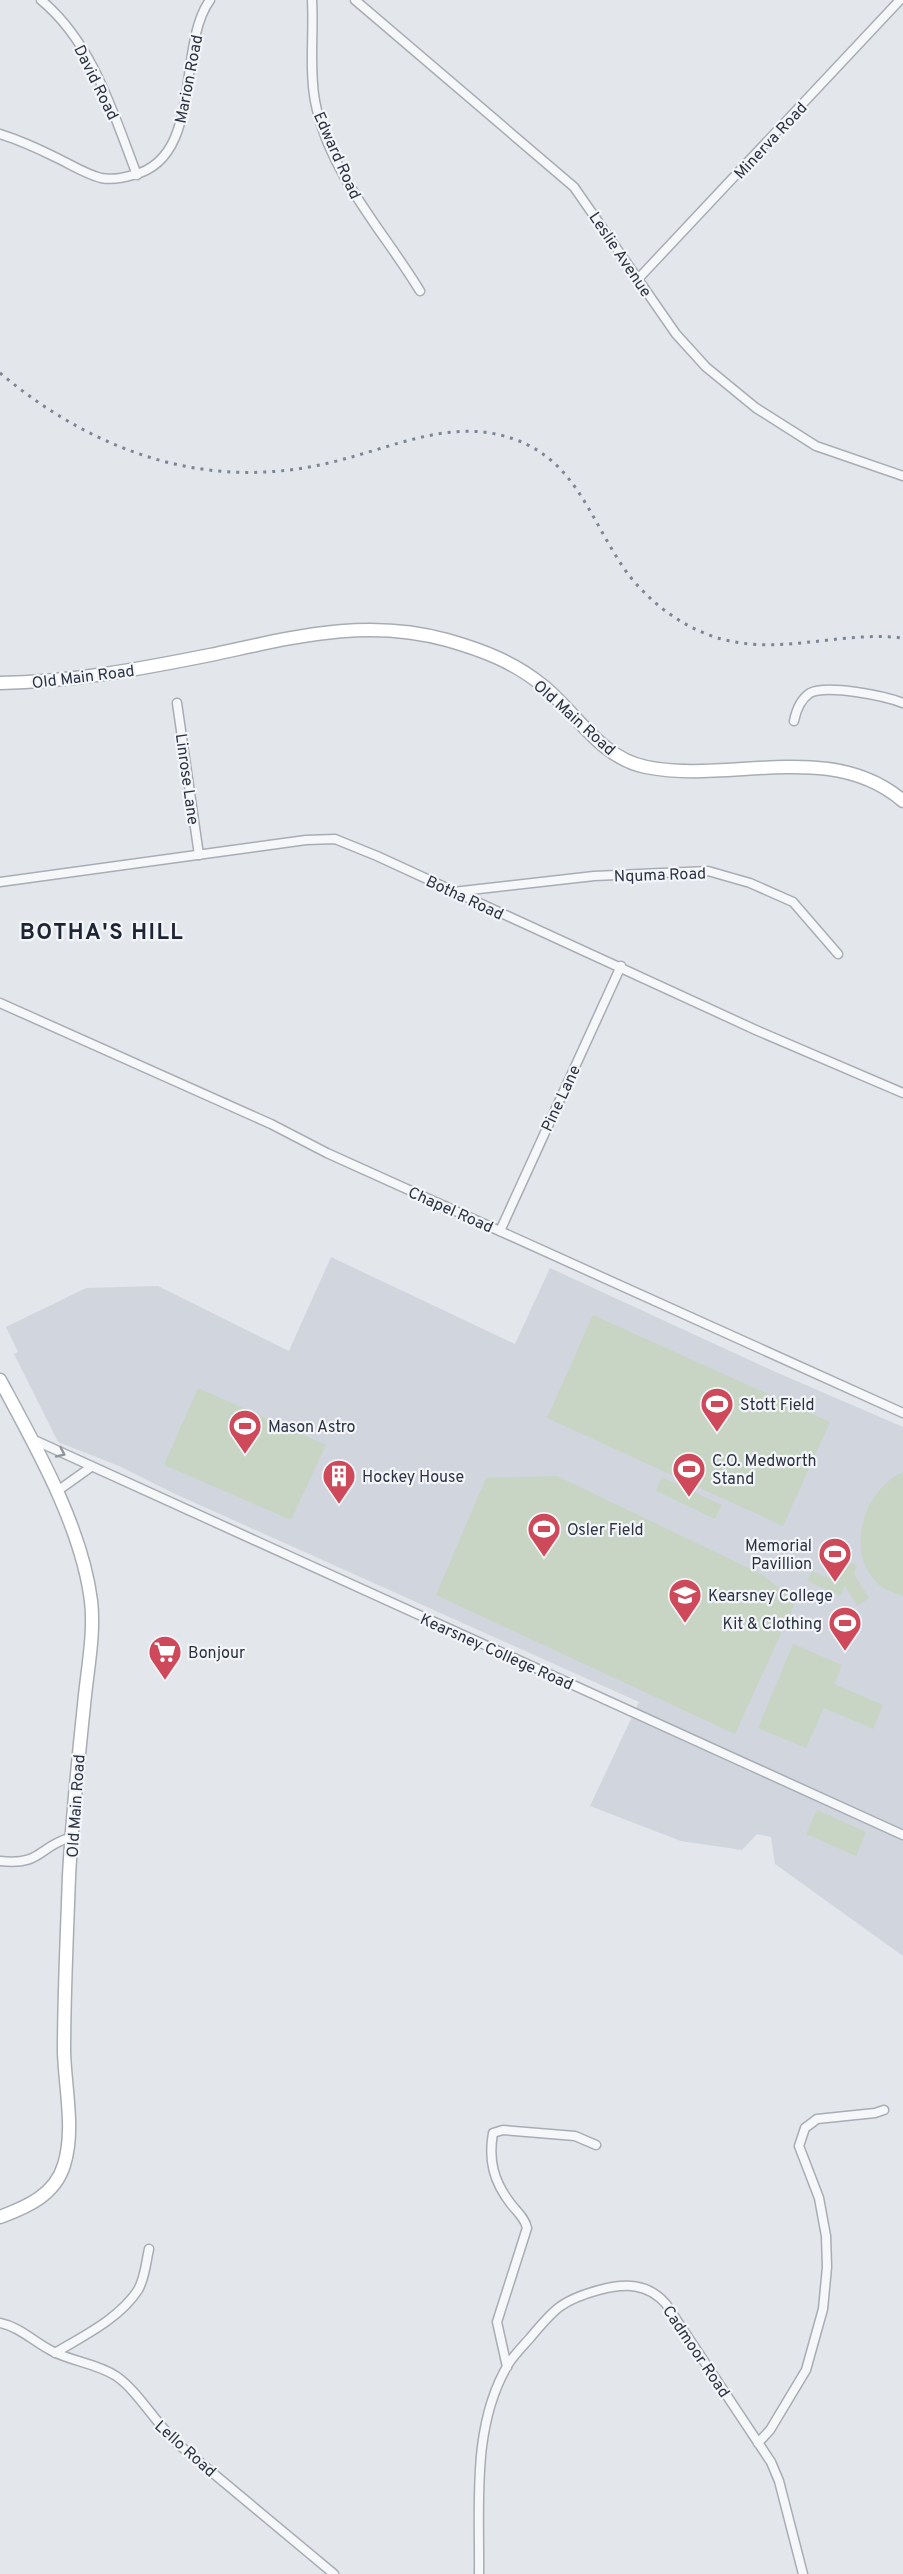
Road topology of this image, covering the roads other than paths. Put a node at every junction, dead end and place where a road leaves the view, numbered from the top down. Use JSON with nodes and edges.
{"nodes":[{"id":1,"x":41,"y":0,"type":"edge"},
{"id":2,"x":210,"y":0,"type":"edge"},
{"id":3,"x":312,"y":0,"type":"edge"},
{"id":4,"x":355,"y":0,"type":"edge"},
{"id":5,"x":901,"y":1,"type":"edge"},
{"id":6,"x":0,"y":134,"type":"edge"},
{"id":7,"x":137,"y":175,"type":"junction"},
{"id":8,"x":638,"y":279,"type":"junction"},
{"id":9,"x":420,"y":291,"type":"dead end"},
{"id":10,"x":903,"y":476,"type":"edge"},
{"id":11,"x":0,"y":683,"type":"edge"},
{"id":12,"x":177,"y":703,"type":"dead end"},
{"id":13,"x":903,"y":703,"type":"edge"},
{"id":14,"x":794,"y":721,"type":"dead end"},
{"id":15,"x":903,"y":801,"type":"edge"},
{"id":16,"x":199,"y":855,"type":"junction"},
{"id":17,"x":0,"y":882,"type":"edge"},
{"id":18,"x":453,"y":892,"type":"junction"},
{"id":19,"x":838,"y":954,"type":"dead end"},
{"id":20,"x":621,"y":966,"type":"junction"},
{"id":21,"x":0,"y":1003,"type":"edge"},
{"id":22,"x":903,"y":1094,"type":"edge"},
{"id":23,"x":500,"y":1231,"type":"junction"},
{"id":24,"x":0,"y":1380,"type":"edge"},
{"id":25,"x":903,"y":1413,"type":"edge"},
{"id":26,"x":31,"y":1438,"type":"junction"},
{"id":27,"x":91,"y":1467,"type":"junction"},
{"id":28,"x":56,"y":1492,"type":"junction"},
{"id":29,"x":903,"y":1835,"type":"edge"},
{"id":30,"x":72,"y":1837,"type":"junction"},
{"id":31,"x":0,"y":1861,"type":"edge"},
{"id":32,"x":884,"y":2110,"type":"dead end"},
{"id":33,"x":596,"y":2145,"type":"dead end"},
{"id":34,"x":0,"y":2217,"type":"edge"},
{"id":35,"x":149,"y":2249,"type":"dead end"},
{"id":36,"x":0,"y":2323,"type":"edge"},
{"id":37,"x":55,"y":2353,"type":"junction"},
{"id":38,"x":507,"y":2367,"type":"junction"},
{"id":39,"x":758,"y":2443,"type":"junction"},
{"id":40,"x":333,"y":2574,"type":"edge"},
{"id":41,"x":479,"y":2574,"type":"edge"},
{"id":42,"x":803,"y":2574,"type":"edge"}],
"edges":[{"from":1,"to":7,"type":"street","name":"David Road"},
{"from":2,"to":7,"type":"street","name":"Marion Road"},
{"from":3,"to":9,"type":"street","name":"Edward Road"},
{"from":4,"to":8,"type":"street","name":"Leslie Avenue"},
{"from":5,"to":8,"type":"street","name":"Minerva Road"},
{"from":6,"to":7,"type":"street","name":"Marion Road"},
{"from":8,"to":10,"type":"street","name":"Leslie Avenue"},
{"from":11,"to":15,"type":"main road","name":"Old Main Road"},
{"from":12,"to":16,"type":"street","name":"Linrose Lane"},
{"from":13,"to":14,"type":"street"},
{"from":16,"to":17,"type":"street","name":"Botha Road"},
{"from":16,"to":18,"type":"street","name":"Botha Road"},
{"from":18,"to":19,"type":"street","name":"Nquma Road"},
{"from":18,"to":20,"type":"street","name":"Botha Road"},
{"from":20,"to":22,"type":"street","name":"Botha Road"},
{"from":20,"to":23,"type":"street","name":"Pine Lane"},
{"from":21,"to":23,"type":"street","name":"Chapel Road"},
{"from":23,"to":25,"type":"street","name":"Chapel Road"},
{"from":24,"to":26,"type":"main road","name":"Old Main Road"},
{"from":26,"to":27,"type":"street","name":"Kearsney College Road","one_way":true},
{"from":26,"to":28,"type":"main road","name":"Old Main Road"},
{"from":27,"to":28,"type":"street"},
{"from":27,"to":29,"type":"street","name":"Kearsney College Road"},
{"from":28,"to":30,"type":"main road","name":"Old Main Road"},
{"from":30,"to":31,"type":"street"},
{"from":30,"to":34,"type":"main road","name":"Old Main Road"},
{"from":32,"to":39,"type":"street"},
{"from":33,"to":38,"type":"street"},
{"from":35,"to":37,"type":"street"},
{"from":36,"to":37,"type":"street","name":"Lello Road"},
{"from":37,"to":40,"type":"street","name":"Lello Road"},
{"from":38,"to":39,"type":"street","name":"Cadmoor Road"},
{"from":38,"to":41,"type":"street","name":"Cadmoor Road"},
{"from":39,"to":42,"type":"street","name":"Cadmoor Road"}]}
